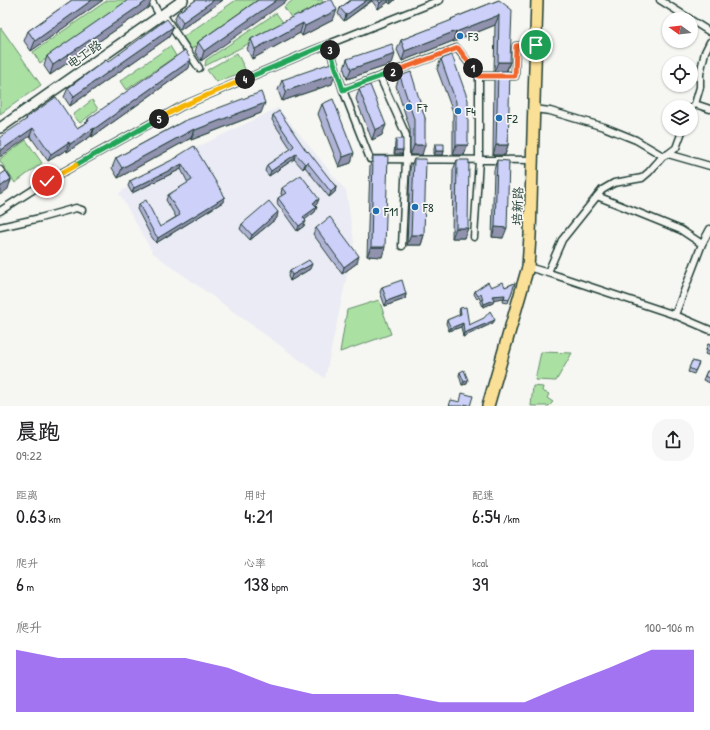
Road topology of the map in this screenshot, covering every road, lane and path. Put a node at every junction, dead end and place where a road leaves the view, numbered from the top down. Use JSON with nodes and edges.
{"nodes":[{"id":1,"x":151,"y":0,"type":"edge"},
{"id":2,"x":183,"y":0,"type":"edge"},
{"id":3,"x":440,"y":0,"type":"edge"},
{"id":4,"x":537,"y":0,"type":"edge"},
{"id":5,"x":660,"y":0,"type":"edge"},
{"id":6,"x":679,"y":12,"type":"edge"},
{"id":7,"x":161,"y":15,"type":"junction"},
{"id":8,"x":698,"y":24,"type":"edge"},
{"id":9,"x":710,"y":32,"type":"edge"},
{"id":10,"x":710,"y":42,"type":"edge"},
{"id":11,"x":328,"y":44,"type":"junction"},
{"id":12,"x":536,"y":45,"type":"junction"},
{"id":13,"x":199,"y":68,"type":"dead end"},
{"id":14,"x":479,"y":76,"type":"junction"},
{"id":15,"x":380,"y":77,"type":"junction"},
{"id":16,"x":343,"y":90,"type":"junction"},
{"id":17,"x":695,"y":100,"type":"edge"},
{"id":18,"x":698,"y":107,"type":"edge"},
{"id":19,"x":534,"y":109,"type":"junction"},
{"id":20,"x":710,"y":109,"type":"edge"},
{"id":21,"x":0,"y":128,"type":"edge"},
{"id":22,"x":680,"y":136,"type":"edge"},
{"id":23,"x":665,"y":155,"type":"junction"},
{"id":24,"x":406,"y":160,"type":"junction"},
{"id":25,"x":479,"y":160,"type":"junction"},
{"id":26,"x":533,"y":160,"type":"junction"},
{"id":27,"x":710,"y":166,"type":"edge"},
{"id":28,"x":0,"y":170,"type":"edge"},
{"id":29,"x":9,"y":183,"type":"edge"},
{"id":30,"x":597,"y":196,"type":"junction"},
{"id":31,"x":82,"y":210,"type":"dead end"},
{"id":32,"x":0,"y":212,"type":"edge"},
{"id":33,"x":0,"y":227,"type":"edge"},
{"id":34,"x":710,"y":229,"type":"edge"},
{"id":35,"x":474,"y":237,"type":"dead end"},
{"id":36,"x":702,"y":244,"type":"junction"},
{"id":37,"x":402,"y":246,"type":"dead end"},
{"id":38,"x":528,"y":267,"type":"junction"},
{"id":39,"x":548,"y":272,"type":"junction"},
{"id":40,"x":674,"y":315,"type":"junction"},
{"id":41,"x":710,"y":330,"type":"edge"},
{"id":42,"x":488,"y":406,"type":"edge"}],
"edges":[{"from":1,"to":7,"type":"street"},
{"from":2,"to":7,"type":"street","name":"电工路"},
{"from":3,"to":11,"type":"street"},
{"from":4,"to":12,"type":"highway","name":"培新路"},
{"from":5,"to":6,"type":"street"},
{"from":7,"to":13,"type":"street"},
{"from":7,"to":21,"type":"street","name":"电工路"},
{"from":8,"to":9,"type":"street"},
{"from":10,"to":17,"type":"street"},
{"from":11,"to":16,"type":"street"},
{"from":11,"to":32,"type":"street"},
{"from":12,"to":14,"type":"street"},
{"from":12,"to":19,"type":"highway","name":"培新路"},
{"from":14,"to":15,"type":"street"},
{"from":14,"to":25,"type":"street"},
{"from":15,"to":16,"type":"street"},
{"from":15,"to":24,"type":"street"},
{"from":16,"to":24,"type":"street"},
{"from":18,"to":20,"type":"street"},
{"from":19,"to":23,"type":"street"},
{"from":19,"to":26,"type":"highway","name":"培新路"},
{"from":22,"to":23,"type":"street"},
{"from":23,"to":27,"type":"street"},
{"from":23,"to":30,"type":"street"},
{"from":24,"to":25,"type":"street"},
{"from":24,"to":37,"type":"street"},
{"from":25,"to":26,"type":"street"},
{"from":25,"to":35,"type":"street"},
{"from":26,"to":38,"type":"highway","name":"培新路"},
{"from":28,"to":29,"type":"street"},
{"from":30,"to":36,"type":"street"},
{"from":30,"to":39,"type":"street"},
{"from":31,"to":33,"type":"street"},
{"from":34,"to":36,"type":"street"},
{"from":36,"to":40,"type":"street"},
{"from":38,"to":39,"type":"street"},
{"from":38,"to":42,"type":"highway","name":"培新路"},
{"from":39,"to":40,"type":"street"},
{"from":40,"to":41,"type":"street"}]}
